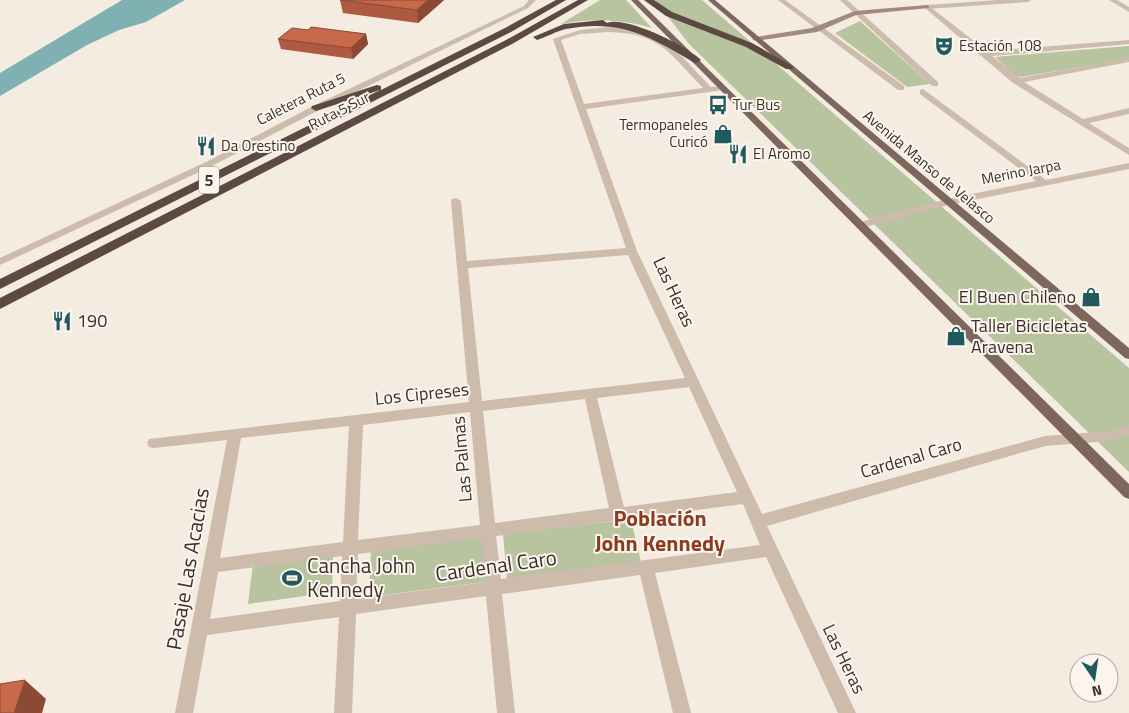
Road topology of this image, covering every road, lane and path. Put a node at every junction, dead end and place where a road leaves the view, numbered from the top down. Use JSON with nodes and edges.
{"nodes":[{"id":1,"x":533,"y":0,"type":"edge"},
{"id":2,"x":562,"y":0,"type":"edge"},
{"id":3,"x":584,"y":0,"type":"edge"},
{"id":4,"x":634,"y":0,"type":"edge"},
{"id":5,"x":648,"y":0,"type":"edge"},
{"id":6,"x":711,"y":0,"type":"edge"},
{"id":7,"x":781,"y":0,"type":"edge"},
{"id":8,"x":843,"y":0,"type":"edge"},
{"id":9,"x":919,"y":0,"type":"edge"},
{"id":10,"x":1028,"y":0,"type":"edge"},
{"id":11,"x":1112,"y":0,"type":"edge"},
{"id":12,"x":927,"y":7,"type":"junction"},
{"id":13,"x":1129,"y":10,"type":"edge"},
{"id":14,"x":855,"y":13,"type":"junction"},
{"id":15,"x":818,"y":29,"type":"junction"},
{"id":16,"x":756,"y":39,"type":"junction"},
{"id":17,"x":740,"y":41,"type":"junction"},
{"id":18,"x":1129,"y":42,"type":"edge"},
{"id":19,"x":983,"y":54,"type":"junction"},
{"id":20,"x":696,"y":60,"type":"junction"},
{"id":21,"x":1129,"y":60,"type":"edge"},
{"id":22,"x":789,"y":67,"type":"junction"},
{"id":23,"x":419,"y":75,"type":"junction"},
{"id":24,"x":1016,"y":81,"type":"junction"},
{"id":25,"x":936,"y":84,"type":"dead end"},
{"id":26,"x":724,"y":88,"type":"junction"},
{"id":27,"x":901,"y":88,"type":"dead end"},
{"id":28,"x":708,"y":89,"type":"junction"},
{"id":29,"x":923,"y":92,"type":"dead end"},
{"id":30,"x":581,"y":107,"type":"junction"},
{"id":31,"x":316,"y":108,"type":"junction"},
{"id":32,"x":377,"y":110,"type":"junction"},
{"id":33,"x":1129,"y":111,"type":"edge"},
{"id":34,"x":1081,"y":122,"type":"junction"},
{"id":35,"x":1129,"y":152,"type":"edge"},
{"id":36,"x":1129,"y":166,"type":"edge"},
{"id":37,"x":1044,"y":182,"type":"junction"},
{"id":38,"x":456,"y":201,"type":"dead end"},
{"id":39,"x":947,"y":202,"type":"junction"},
{"id":40,"x":861,"y":225,"type":"junction"},
{"id":41,"x":632,"y":250,"type":"junction"},
{"id":42,"x":0,"y":262,"type":"edge"},
{"id":43,"x":463,"y":266,"type":"junction"},
{"id":44,"x":0,"y":285,"type":"edge"},
{"id":45,"x":0,"y":304,"type":"edge"},
{"id":46,"x":1129,"y":355,"type":"edge"},
{"id":47,"x":694,"y":382,"type":"junction"},
{"id":48,"x":590,"y":394,"type":"junction"},
{"id":49,"x":476,"y":407,"type":"junction"},
{"id":50,"x":356,"y":420,"type":"junction"},
{"id":51,"x":1129,"y":430,"type":"edge"},
{"id":52,"x":235,"y":434,"type":"junction"},
{"id":53,"x":1076,"y":440,"type":"junction"},
{"id":54,"x":154,"y":443,"type":"dead end"},
{"id":55,"x":1129,"y":493,"type":"edge"},
{"id":56,"x":747,"y":497,"type":"junction"},
{"id":57,"x":618,"y":514,"type":"junction"},
{"id":58,"x":757,"y":522,"type":"junction"},
{"id":59,"x":488,"y":530,"type":"junction"},
{"id":60,"x":350,"y":548,"type":"junction"},
{"id":61,"x":770,"y":550,"type":"junction"},
{"id":62,"x":210,"y":566,"type":"junction"},
{"id":63,"x":646,"y":567,"type":"junction"},
{"id":64,"x":494,"y":588,"type":"junction"},
{"id":65,"x":348,"y":608,"type":"junction"},
{"id":66,"x":199,"y":628,"type":"junction"},
{"id":67,"x":184,"y":713,"type":"edge"},
{"id":68,"x":343,"y":713,"type":"edge"},
{"id":69,"x":506,"y":713,"type":"edge"},
{"id":70,"x":682,"y":713,"type":"edge"},
{"id":71,"x":847,"y":713,"type":"edge"}],
"edges":[{"from":1,"to":31,"type":"street","name":"Caletera Ruta 5"},
{"from":2,"to":23,"type":"highway","name":"Ruta 5 Sur","number":"5"},
{"from":3,"to":32,"type":"highway","name":"Ruta 5 Sur","number":"5"},
{"from":4,"to":20,"type":"main road"},
{"from":5,"to":17,"type":"highway"},
{"from":6,"to":16,"type":"main road","name":"Avenida Manso de Velasco"},
{"from":7,"to":15,"type":"street"},
{"from":8,"to":14,"type":"street"},
{"from":9,"to":12,"type":"main road"},
{"from":10,"to":12,"type":"street"},
{"from":11,"to":13,"type":"street"},
{"from":12,"to":14,"type":"main road"},
{"from":12,"to":19,"type":"street"},
{"from":14,"to":15,"type":"main road"},
{"from":14,"to":25,"type":"street"},
{"from":15,"to":16,"type":"main road"},
{"from":15,"to":27,"type":"street"},
{"from":16,"to":17,"type":"highway"},
{"from":16,"to":22,"type":"main road","name":"Avenida Manso de Velasco"},
{"from":17,"to":22,"type":"highway"},
{"from":18,"to":19,"type":"street"},
{"from":19,"to":24,"type":"street"},
{"from":20,"to":26,"type":"main road"},
{"from":20,"to":32,"type":"highway"},
{"from":21,"to":24,"type":"street"},
{"from":22,"to":39,"type":"main road","name":"Avenida Manso de Velasco"},
{"from":23,"to":31,"type":"highway"},
{"from":23,"to":44,"type":"highway","name":"Ruta 5 Sur","number":"5"},
{"from":24,"to":34,"type":"street"},
{"from":26,"to":28,"type":"street"},
{"from":26,"to":40,"type":"main road"},
{"from":28,"to":30,"type":"street"},
{"from":28,"to":30,"type":"street","name":"Las Heras"},
{"from":29,"to":37,"type":"street"},
{"from":30,"to":41,"type":"street","name":"Las Heras"},
{"from":31,"to":42,"type":"street","name":"Caletera Ruta 5"},
{"from":32,"to":45,"type":"highway","name":"Ruta 5 Sur","number":"5"},
{"from":33,"to":34,"type":"street"},
{"from":34,"to":35,"type":"street"},
{"from":36,"to":37,"type":"street","name":"Merino Jarpa"},
{"from":37,"to":39,"type":"street","name":"Merino Jarpa"},
{"from":38,"to":43,"type":"street","name":"Las Palmas"},
{"from":39,"to":40,"type":"street","name":"Merino Jarpa"},
{"from":39,"to":46,"type":"main road","name":"Avenida Manso de Velasco"},
{"from":40,"to":53,"type":"main road"},
{"from":41,"to":43,"type":"street"},
{"from":41,"to":47,"type":"street","name":"Las Heras"},
{"from":43,"to":49,"type":"street","name":"Las Palmas"},
{"from":47,"to":48,"type":"street","name":"Los Cipreses"},
{"from":47,"to":56,"type":"street","name":"Las Heras"},
{"from":48,"to":49,"type":"street","name":"Los Cipreses"},
{"from":48,"to":57,"type":"street"},
{"from":49,"to":50,"type":"street","name":"Los Cipreses"},
{"from":49,"to":59,"type":"street","name":"Las Palmas"},
{"from":50,"to":52,"type":"street","name":"Los Cipreses"},
{"from":50,"to":60,"type":"street"},
{"from":51,"to":53,"type":"street","name":"Cardenal Caro"},
{"from":52,"to":54,"type":"street","name":"Los Cipreses"},
{"from":52,"to":62,"type":"street","name":"Pasaje Las Acacias"},
{"from":53,"to":55,"type":"main road"},
{"from":53,"to":58,"type":"street","name":"Cardenal Caro"},
{"from":56,"to":57,"type":"street","name":"Cardenal Caro"},
{"from":56,"to":58,"type":"street","name":"Las Heras"},
{"from":57,"to":59,"type":"street","name":"Cardenal Caro"},
{"from":58,"to":61,"type":"street","name":"Las Heras"},
{"from":59,"to":60,"type":"street","name":"Cardenal Caro"},
{"from":59,"to":64,"type":"street","name":"Las Palmas"},
{"from":60,"to":62,"type":"street","name":"Cardenal Caro"},
{"from":60,"to":65,"type":"street"},
{"from":61,"to":63,"type":"street","name":"Cardenal Caro"},
{"from":61,"to":71,"type":"street","name":"Las Heras"},
{"from":62,"to":66,"type":"street","name":"Pasaje Las Acacias"},
{"from":63,"to":64,"type":"street","name":"Cardenal Caro"},
{"from":63,"to":70,"type":"street"},
{"from":64,"to":65,"type":"street","name":"Cardenal Caro"},
{"from":64,"to":69,"type":"street","name":"Las Palmas"},
{"from":65,"to":66,"type":"street","name":"Cardenal Caro"},
{"from":65,"to":68,"type":"street"},
{"from":66,"to":67,"type":"street","name":"Pasaje Las Acacias"}]}
